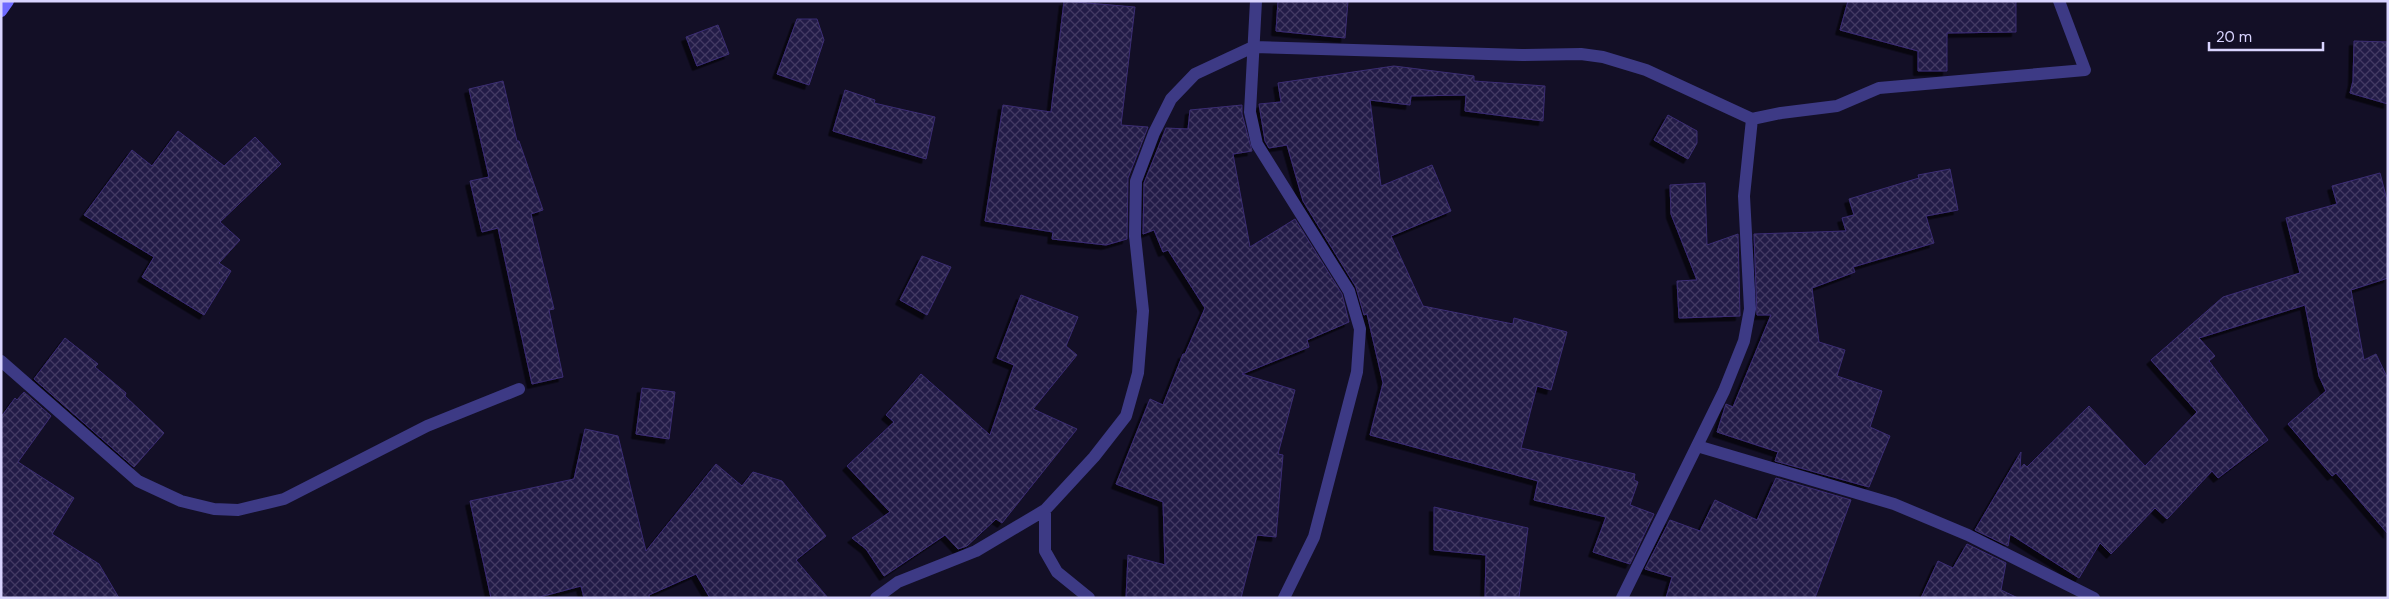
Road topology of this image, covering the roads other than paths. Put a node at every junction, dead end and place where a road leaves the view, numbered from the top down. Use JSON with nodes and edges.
{"nodes":[{"id":1,"x":8,"y":1,"type":"edge"},
{"id":2,"x":1256,"y":1,"type":"edge"},
{"id":3,"x":2059,"y":1,"type":"edge"},
{"id":4,"x":1,"y":11,"type":"edge"},
{"id":5,"x":1253,"y":47,"type":"junction"},
{"id":6,"x":1752,"y":119,"type":"junction"},
{"id":7,"x":1,"y":361,"type":"edge"},
{"id":8,"x":519,"y":389,"type":"dead end"},
{"id":9,"x":1697,"y":446,"type":"junction"},
{"id":10,"x":1045,"y":510,"type":"junction"},
{"id":11,"x":876,"y":598,"type":"edge"},
{"id":12,"x":1089,"y":598,"type":"edge"},
{"id":13,"x":1284,"y":598,"type":"edge"},
{"id":14,"x":1622,"y":598,"type":"edge"},
{"id":15,"x":2094,"y":598,"type":"edge"}],
"edges":[{"from":1,"to":4,"type":"street"},
{"from":2,"to":5,"type":"street"},
{"from":3,"to":6,"type":"street"},
{"from":5,"to":6,"type":"street"},
{"from":5,"to":10,"type":"street"},
{"from":5,"to":13,"type":"street"},
{"from":6,"to":9,"type":"street"},
{"from":7,"to":8,"type":"street"},
{"from":9,"to":14,"type":"street"},
{"from":9,"to":15,"type":"street"},
{"from":10,"to":11,"type":"street"},
{"from":10,"to":12,"type":"street"}]}
